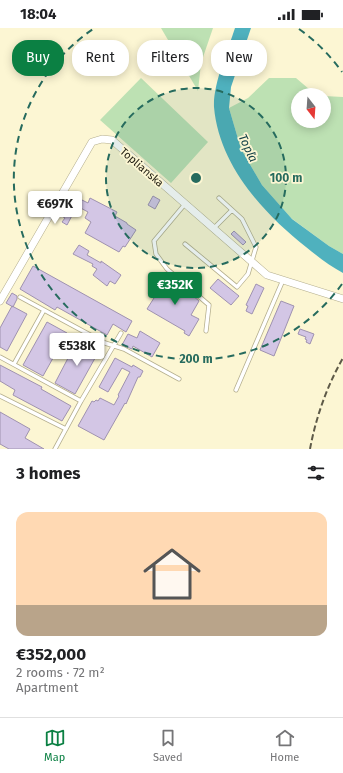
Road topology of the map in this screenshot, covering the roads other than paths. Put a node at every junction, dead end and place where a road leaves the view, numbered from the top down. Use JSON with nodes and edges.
{"nodes":[{"id":1,"x":219,"y":198,"type":"dead end"},
{"id":2,"x":184,"y":204,"type":"junction"},
{"id":3,"x":232,"y":210,"type":"junction"},
{"id":4,"x":213,"y":229,"type":"junction"},
{"id":5,"x":186,"y":244,"type":"dead end"},
{"id":6,"x":251,"y":262,"type":"junction"},
{"id":7,"x":283,"y":280,"type":"junction"},
{"id":8,"x":20,"y":297,"type":"dead end"},
{"id":9,"x":343,"y":299,"type":"edge"},
{"id":10,"x":0,"y":301,"type":"edge"},
{"id":11,"x":44,"y":310,"type":"junction"},
{"id":12,"x":206,"y":331,"type":"dead end"},
{"id":13,"x":121,"y":333,"type":"dead end"},
{"id":14,"x":114,"y":346,"type":"junction"},
{"id":15,"x":0,"y":358,"type":"edge"},
{"id":16,"x":14,"y":364,"type":"junction"},
{"id":17,"x":179,"y":379,"type":"dead end"},
{"id":18,"x":236,"y":390,"type":"dead end"},
{"id":19,"x":0,"y":396,"type":"edge"},
{"id":20,"x":81,"y":401,"type":"junction"},
{"id":21,"x":66,"y":429,"type":"junction"},
{"id":22,"x":55,"y":449,"type":"edge"}],
"edges":[{"from":1,"to":3,"type":"lane"},
{"from":2,"to":4,"type":"street","name":"Toplianska"},
{"from":2,"to":10,"type":"street","name":"Toplianska"},
{"from":2,"to":12,"type":"lane"},
{"from":3,"to":4,"type":"lane"},
{"from":3,"to":6,"type":"lane"},
{"from":4,"to":6,"type":"street","name":"Toplianska"},
{"from":5,"to":6,"type":"lane"},
{"from":6,"to":7,"type":"street","name":"Toplianska"},
{"from":7,"to":9,"type":"street","name":"Toplianska"},
{"from":7,"to":18,"type":"lane"},
{"from":8,"to":11,"type":"lane"},
{"from":11,"to":14,"type":"lane"},
{"from":11,"to":16,"type":"lane"},
{"from":13,"to":14,"type":"lane"},
{"from":14,"to":17,"type":"lane"},
{"from":14,"to":20,"type":"lane"},
{"from":15,"to":16,"type":"lane"},
{"from":16,"to":20,"type":"lane"},
{"from":19,"to":21,"type":"lane"},
{"from":20,"to":21,"type":"lane"},
{"from":21,"to":22,"type":"lane"}]}
